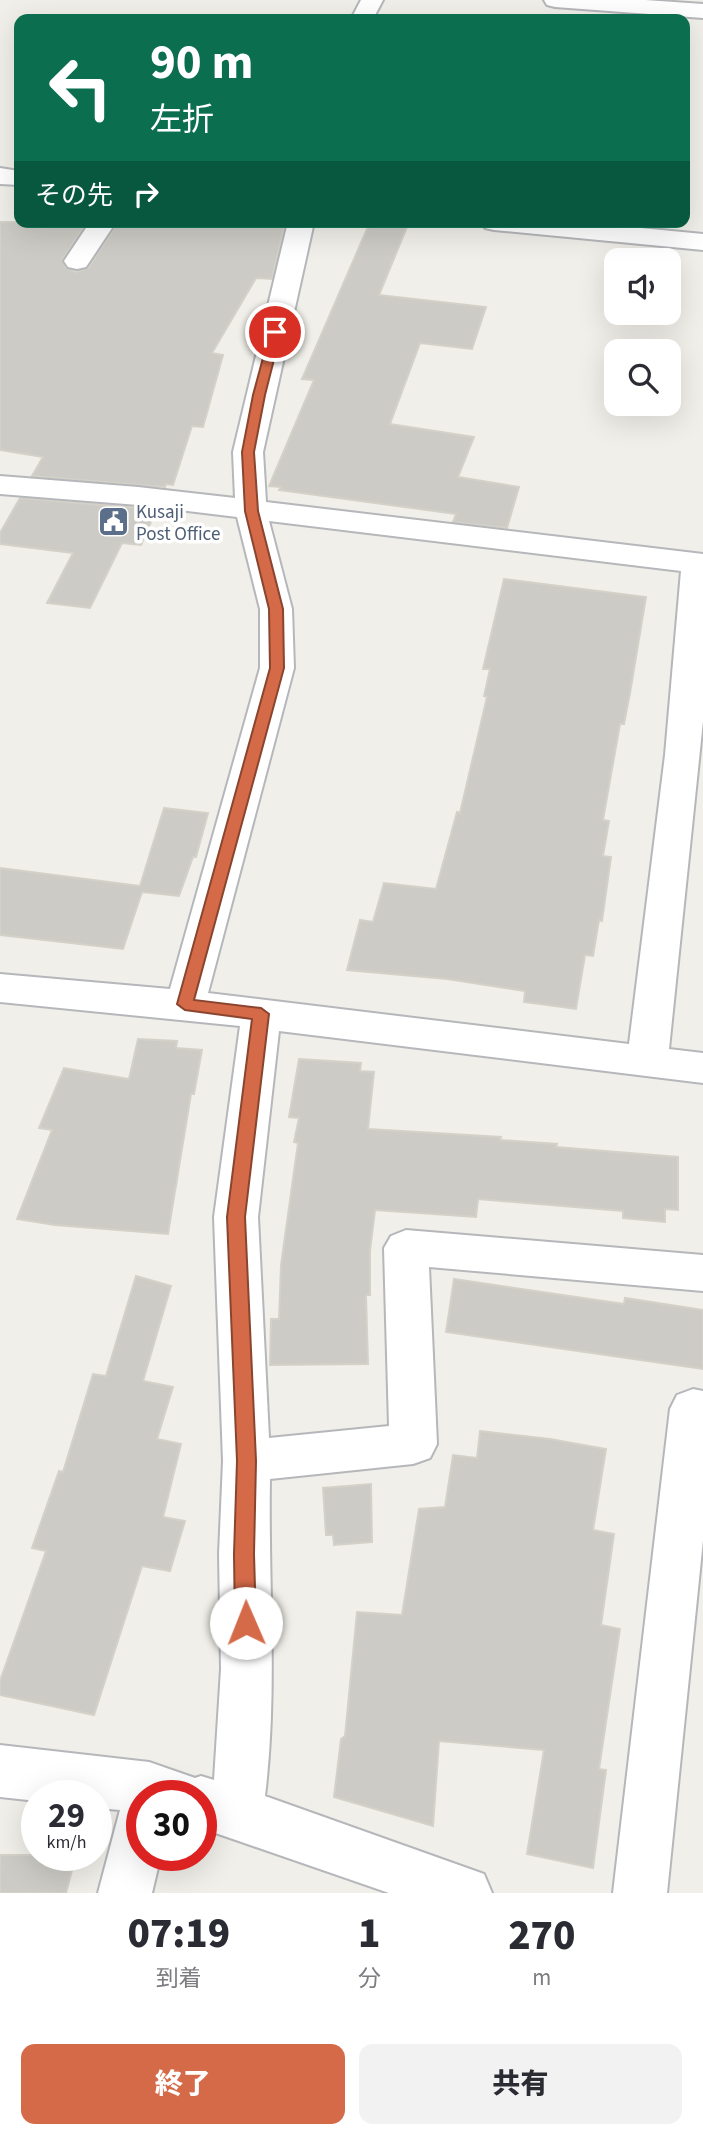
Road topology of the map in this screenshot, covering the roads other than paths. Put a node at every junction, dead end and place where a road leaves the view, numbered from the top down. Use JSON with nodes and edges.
{"nodes":[{"id":1,"x":555,"y":0,"type":"edge"},
{"id":2,"x":703,"y":11,"type":"edge"},
{"id":3,"x":99,"y":228,"type":"edge"},
{"id":4,"x":300,"y":228,"type":"edge"},
{"id":5,"x":557,"y":228,"type":"edge"},
{"id":6,"x":703,"y":242,"type":"edge"},
{"id":7,"x":77,"y":261,"type":"dead end"},
{"id":8,"x":0,"y":485,"type":"edge"},
{"id":9,"x":251,"y":511,"type":"junction"},
{"id":10,"x":700,"y":564,"type":"edge"},
{"id":11,"x":693,"y":756,"type":"edge"},
{"id":12,"x":0,"y":988,"type":"edge"},
{"id":13,"x":185,"y":1004,"type":"junction"},
{"id":14,"x":261,"y":1014,"type":"junction"},
{"id":15,"x":647,"y":1062,"type":"junction"},
{"id":16,"x":703,"y":1068,"type":"edge"},
{"id":17,"x":703,"y":1273,"type":"edge"},
{"id":18,"x":703,"y":1411,"type":"edge"},
{"id":19,"x":247,"y":1461,"type":"junction"},
{"id":20,"x":0,"y":1771,"type":"edge"},
{"id":21,"x":126,"y":1795,"type":"edge"},
{"id":22,"x":219,"y":1807,"type":"edge"},
{"id":23,"x":132,"y":1871,"type":"edge"},
{"id":24,"x":125,"y":1893,"type":"edge"},
{"id":25,"x":465,"y":1893,"type":"edge"},
{"id":26,"x":640,"y":1893,"type":"edge"}],
"edges":[{"from":1,"to":2,"type":"street"},
{"from":3,"to":7,"type":"street"},
{"from":4,"to":9,"type":"street"},
{"from":5,"to":6,"type":"street"},
{"from":8,"to":9,"type":"street"},
{"from":9,"to":10,"type":"street"},
{"from":9,"to":13,"type":"street"},
{"from":10,"to":11,"type":"street"},
{"from":11,"to":15,"type":"street"},
{"from":12,"to":13,"type":"street"},
{"from":13,"to":14,"type":"street"},
{"from":14,"to":15,"type":"street"},
{"from":14,"to":19,"type":"street"},
{"from":15,"to":16,"type":"street"},
{"from":17,"to":19,"type":"street"},
{"from":18,"to":26,"type":"street"},
{"from":19,"to":22,"type":"street"},
{"from":20,"to":21,"type":"street"},
{"from":22,"to":25,"type":"street"},
{"from":23,"to":24,"type":"street"}]}
